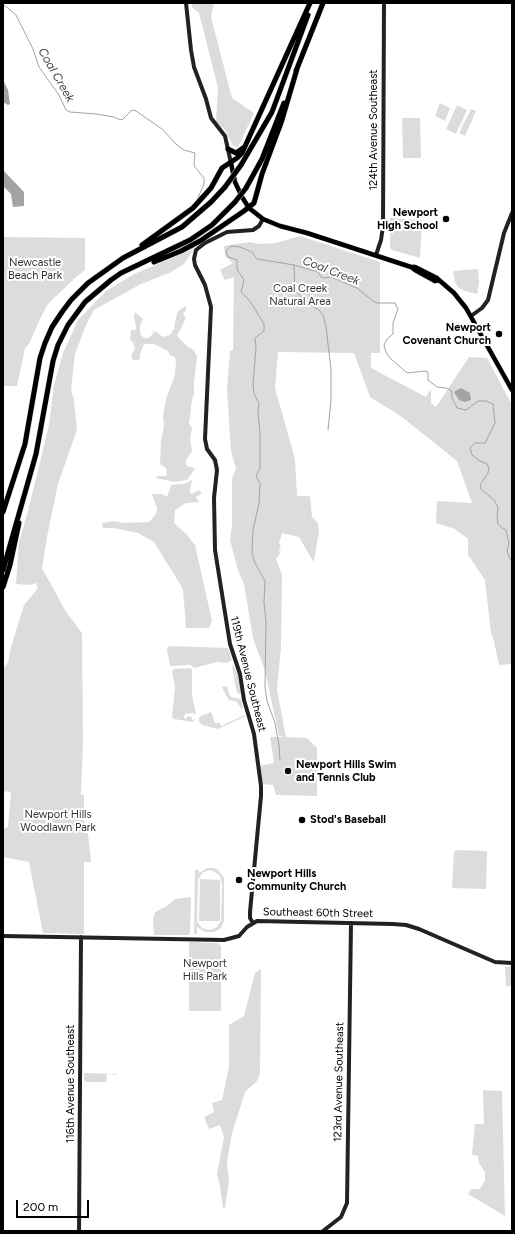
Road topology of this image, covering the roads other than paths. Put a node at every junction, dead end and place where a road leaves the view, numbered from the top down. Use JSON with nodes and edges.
{"nodes":[{"id":1,"x":186,"y":3,"type":"edge"},
{"id":2,"x":311,"y":3,"type":"edge"},
{"id":3,"x":323,"y":3,"type":"edge"},
{"id":4,"x":384,"y":3,"type":"edge"},
{"id":5,"x":297,"y":69,"type":"junction"},
{"id":6,"x":245,"y":146,"type":"junction"},
{"id":7,"x":228,"y":150,"type":"junction"},
{"id":8,"x":231,"y":163,"type":"junction"},
{"id":9,"x":249,"y":208,"type":"junction"},
{"id":10,"x":512,"y":213,"type":"edge"},
{"id":11,"x":263,"y":219,"type":"junction"},
{"id":12,"x":376,"y":255,"type":"junction"},
{"id":13,"x":127,"y":256,"type":"junction"},
{"id":14,"x":412,"y":267,"type":"junction"},
{"id":15,"x":121,"y":273,"type":"junction"},
{"id":16,"x":439,"y":280,"type":"junction"},
{"id":17,"x":471,"y":316,"type":"junction"},
{"id":18,"x":512,"y":390,"type":"edge"},
{"id":19,"x":36,"y":454,"type":"junction"},
{"id":20,"x":3,"y":512,"type":"edge"},
{"id":21,"x":3,"y":570,"type":"edge"},
{"id":22,"x":3,"y":588,"type":"edge"},
{"id":23,"x":253,"y":923,"type":"junction"},
{"id":24,"x":351,"y":923,"type":"junction"},
{"id":25,"x":3,"y":936,"type":"edge"},
{"id":26,"x":81,"y":938,"type":"junction"},
{"id":27,"x":512,"y":963,"type":"edge"},
{"id":28,"x":79,"y":1231,"type":"edge"},
{"id":29,"x":323,"y":1231,"type":"edge"}],
"edges":[{"from":1,"to":7,"type":"street"},
{"from":2,"to":6,"type":"highway"},
{"from":2,"to":13,"type":"highway","bridge":true},
{"from":3,"to":5,"type":"highway"},
{"from":4,"to":12,"type":"street","name":"124th Avenue Southeast"},
{"from":5,"to":9,"type":"highway"},
{"from":5,"to":15,"type":"highway","bridge":true},
{"from":6,"to":7,"type":"highway"},
{"from":6,"to":8,"type":"highway"},
{"from":7,"to":8,"type":"street"},
{"from":8,"to":9,"type":"main road"},
{"from":8,"to":13,"type":"highway"},
{"from":9,"to":11,"type":"main road"},
{"from":9,"to":15,"type":"highway"},
{"from":10,"to":17,"type":"street"},
{"from":11,"to":12,"type":"main road"},
{"from":11,"to":23,"type":"street","name":"119th Avenue Southeast"},
{"from":12,"to":14,"type":"main road"},
{"from":13,"to":20,"type":"highway"},
{"from":14,"to":16,"type":"main road"},
{"from":14,"to":16,"type":"main road"},
{"from":15,"to":19,"type":"highway"},
{"from":16,"to":17,"type":"main road"},
{"from":17,"to":18,"type":"main road"},
{"from":19,"to":21,"type":"highway"},
{"from":19,"to":22,"type":"highway"},
{"from":23,"to":24,"type":"street","name":"Southeast 60th Street"},
{"from":23,"to":26,"type":"street","name":"Southeast 60th Street"},
{"from":24,"to":27,"type":"street","name":"Southeast 60th Street"},
{"from":24,"to":29,"type":"street","name":"123rd Avenue Southeast"},
{"from":25,"to":26,"type":"street","name":"Southeast 60th Street"},
{"from":26,"to":28,"type":"street","name":"116th Avenue Southeast"}]}
